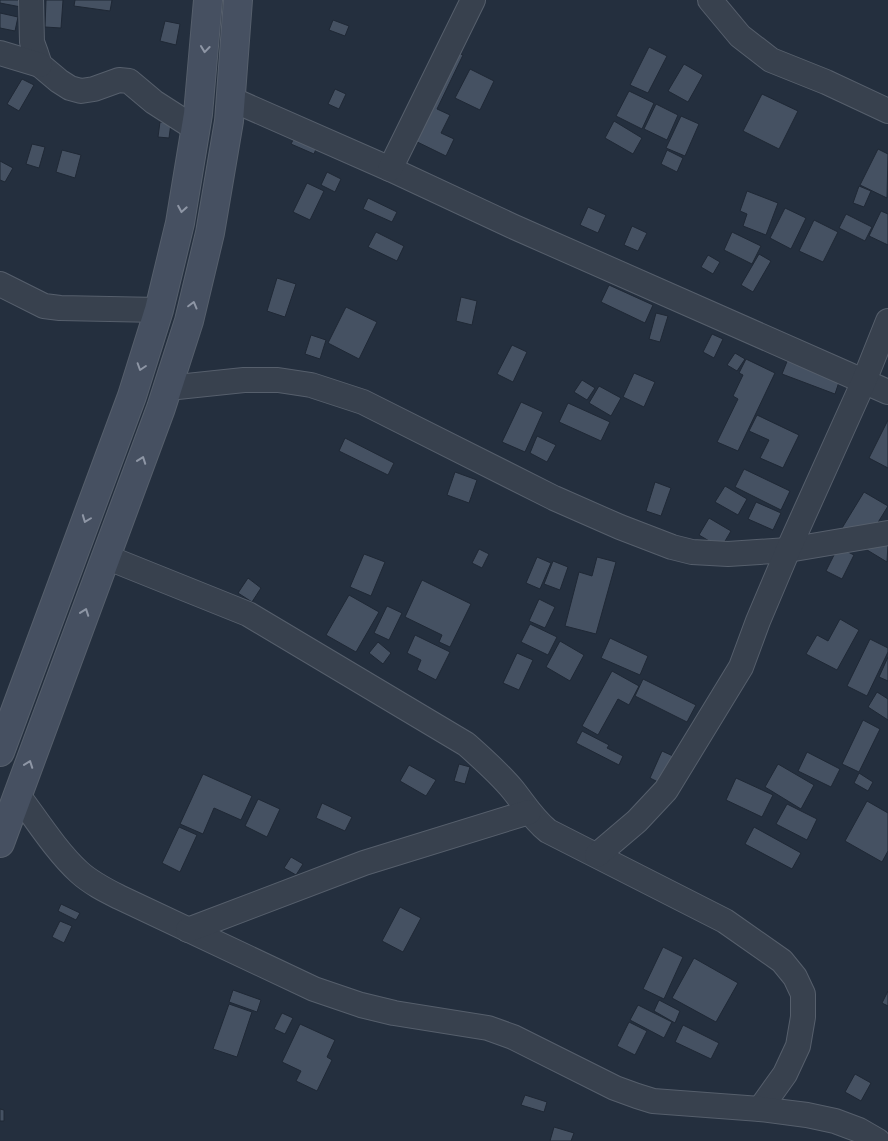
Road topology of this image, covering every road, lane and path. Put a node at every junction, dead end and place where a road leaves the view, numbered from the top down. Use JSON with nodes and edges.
{"nodes":[{"id":1,"x":31,"y":0,"type":"edge"},
{"id":2,"x":208,"y":0,"type":"edge"},
{"id":3,"x":238,"y":0,"type":"edge"},
{"id":4,"x":473,"y":0,"type":"edge"},
{"id":5,"x":710,"y":0,"type":"edge"},
{"id":6,"x":0,"y":53,"type":"edge"},
{"id":7,"x":40,"y":65,"type":"junction"},
{"id":8,"x":231,"y":99,"type":"junction"},
{"id":9,"x":888,"y":111,"type":"edge"},
{"id":10,"x":196,"y":129,"type":"junction"},
{"id":11,"x":390,"y":169,"type":"junction"},
{"id":12,"x":0,"y":284,"type":"edge"},
{"id":13,"x":159,"y":310,"type":"junction"},
{"id":14,"x":888,"y":321,"type":"edge"},
{"id":15,"x":864,"y":381,"type":"junction"},
{"id":16,"x":168,"y":388,"type":"junction"},
{"id":17,"x":888,"y":392,"type":"edge"},
{"id":18,"x":888,"y":533,"type":"edge"},
{"id":19,"x":788,"y":550,"type":"junction"},
{"id":20,"x":106,"y":557,"type":"junction"},
{"id":21,"x":2,"y":739,"type":"edge"},
{"id":22,"x":18,"y":795,"type":"junction"},
{"id":23,"x":529,"y":812,"type":"junction"},
{"id":24,"x":0,"y":843,"type":"edge"},
{"id":25,"x":597,"y":855,"type":"junction"},
{"id":26,"x":188,"y":930,"type":"junction"},
{"id":27,"x":760,"y":1109,"type":"junction"},
{"id":28,"x":878,"y":1141,"type":"edge"}],
"edges":[{"from":1,"to":7,"type":"street"},
{"from":2,"to":10,"type":"main road","one_way":true},
{"from":3,"to":8,"type":"main road"},
{"from":4,"to":11,"type":"street"},
{"from":5,"to":9,"type":"street"},
{"from":6,"to":7,"type":"street"},
{"from":7,"to":10,"type":"street"},
{"from":8,"to":11,"type":"street"},
{"from":16,"to":8,"type":"main road","one_way":true},
{"from":10,"to":13,"type":"main road","one_way":true},
{"from":11,"to":15,"type":"street"},
{"from":12,"to":13,"type":"street"},
{"from":13,"to":21,"type":"main road","one_way":true},
{"from":14,"to":15,"type":"street"},
{"from":15,"to":17,"type":"street"},
{"from":15,"to":19,"type":"street"},
{"from":16,"to":19,"type":"street"},
{"from":20,"to":16,"type":"main road","one_way":true},
{"from":18,"to":19,"type":"street"},
{"from":19,"to":25,"type":"street"},
{"from":22,"to":20,"type":"main road","one_way":true},
{"from":20,"to":23,"type":"street"},
{"from":22,"to":24,"type":"main road"},
{"from":22,"to":26,"type":"street"},
{"from":23,"to":25,"type":"street"},
{"from":23,"to":26,"type":"street"},
{"from":25,"to":27,"type":"street"},
{"from":26,"to":27,"type":"street"},
{"from":27,"to":28,"type":"street"}]}
